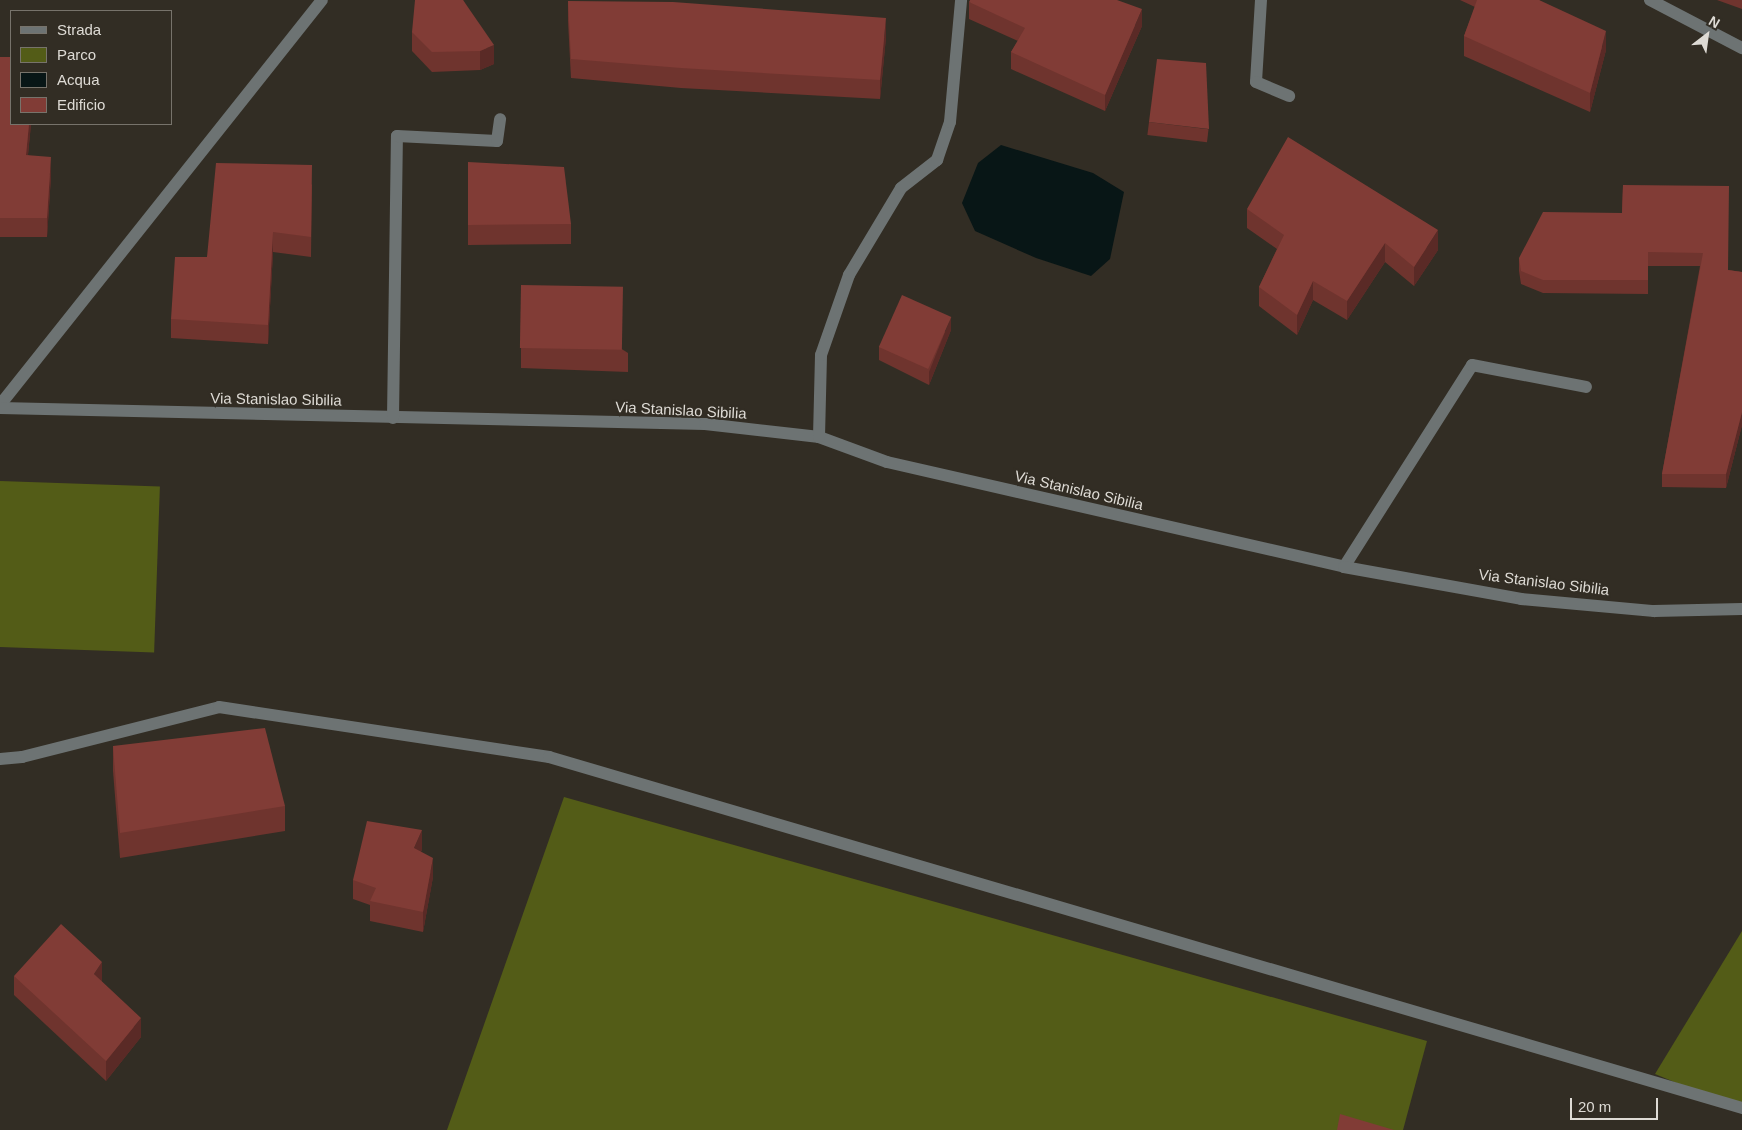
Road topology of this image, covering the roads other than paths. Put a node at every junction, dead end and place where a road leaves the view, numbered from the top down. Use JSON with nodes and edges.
{"nodes":[{"id":1,"x":322,"y":0,"type":"edge"},
{"id":2,"x":961,"y":0,"type":"edge"},
{"id":3,"x":1261,"y":0,"type":"edge"},
{"id":4,"x":1650,"y":0,"type":"edge"},
{"id":5,"x":1742,"y":48,"type":"edge"},
{"id":6,"x":1289,"y":96,"type":"dead end"},
{"id":7,"x":500,"y":119,"type":"dead end"},
{"id":8,"x":1586,"y":387,"type":"dead end"},
{"id":9,"x":0,"y":406,"type":"edge"},
{"id":10,"x":393,"y":418,"type":"junction"},
{"id":11,"x":819,"y":437,"type":"junction"},
{"id":12,"x":1344,"y":567,"type":"junction"},
{"id":13,"x":1742,"y":609,"type":"edge"},
{"id":14,"x":0,"y":759,"type":"edge"},
{"id":15,"x":1742,"y":1108,"type":"edge"}],
"edges":[{"from":1,"to":9,"type":"street"},
{"from":2,"to":11,"type":"street"},
{"from":3,"to":6,"type":"street"},
{"from":4,"to":5,"type":"street"},
{"from":7,"to":10,"type":"street"},
{"from":8,"to":12,"type":"street"},
{"from":9,"to":10,"type":"street","name":"Via Stanislao Sibilia"},
{"from":10,"to":11,"type":"street","name":"Via Stanislao Sibilia"},
{"from":11,"to":12,"type":"street","name":"Via Stanislao Sibilia"},
{"from":12,"to":13,"type":"street","name":"Via Stanislao Sibilia"},
{"from":14,"to":15,"type":"street"}]}
